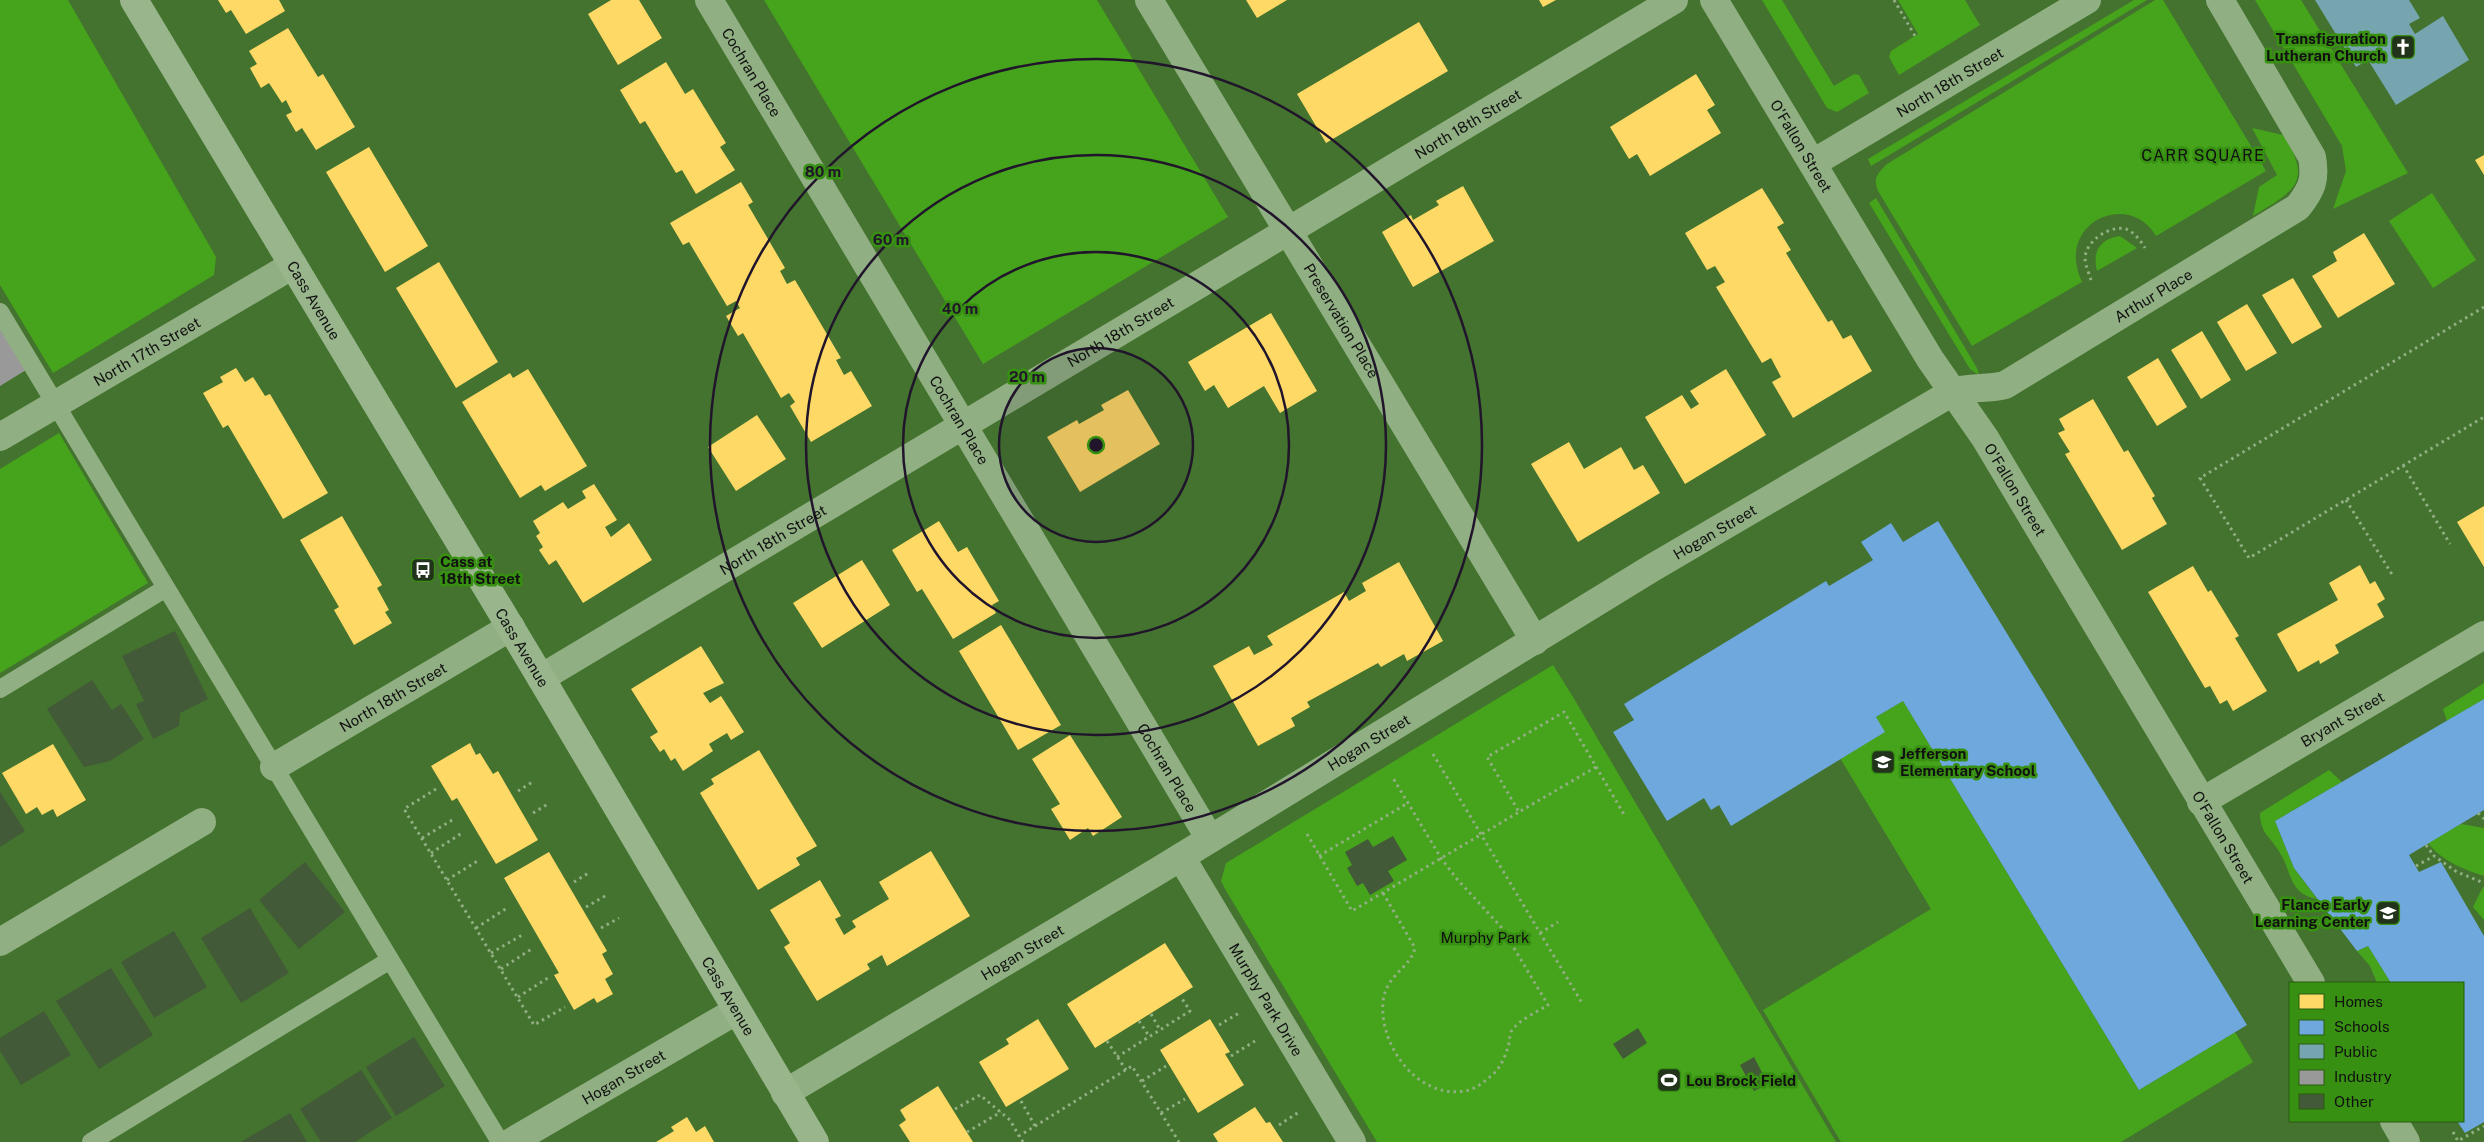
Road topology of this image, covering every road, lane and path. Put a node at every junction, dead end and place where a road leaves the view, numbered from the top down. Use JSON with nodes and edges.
{"nodes":[{"id":1,"x":134,"y":0,"type":"edge"},
{"id":2,"x":709,"y":0,"type":"edge"},
{"id":3,"x":1150,"y":0,"type":"edge"},
{"id":4,"x":1674,"y":0,"type":"edge"},
{"id":5,"x":1714,"y":0,"type":"edge"},
{"id":6,"x":1894,"y":0,"type":"edge"},
{"id":7,"x":2087,"y":0,"type":"edge"},
{"id":8,"x":2220,"y":0,"type":"edge"},
{"id":9,"x":1915,"y":36,"type":"dead end"},
{"id":10,"x":1813,"y":164,"type":"junction"},
{"id":11,"x":1289,"y":231,"type":"junction"},
{"id":12,"x":2145,"y":248,"type":"dead end"},
{"id":13,"x":293,"y":265,"type":"junction"},
{"id":14,"x":2091,"y":280,"type":"dead end"},
{"id":15,"x":2484,"y":307,"type":"edge"},
{"id":16,"x":0,"y":312,"type":"edge"},
{"id":17,"x":1953,"y":392,"type":"junction"},
{"id":18,"x":55,"y":404,"type":"junction"},
{"id":19,"x":2484,"y":417,"type":"edge"},
{"id":20,"x":964,"y":425,"type":"junction"},
{"id":21,"x":0,"y":437,"type":"edge"},
{"id":22,"x":2403,"y":466,"type":"junction"},
{"id":23,"x":2346,"y":500,"type":"junction"},
{"id":24,"x":2450,"y":544,"type":"dead end"},
{"id":25,"x":2393,"y":576,"type":"dead end"},
{"id":26,"x":166,"y":588,"type":"junction"},
{"id":27,"x":511,"y":627,"type":"junction"},
{"id":28,"x":2484,"y":635,"type":"edge"},
{"id":29,"x":1535,"y":641,"type":"junction"},
{"id":30,"x":541,"y":678,"type":"junction"},
{"id":31,"x":0,"y":688,"type":"edge"},
{"id":32,"x":1433,"y":754,"type":"dead end"},
{"id":33,"x":274,"y":767,"type":"junction"},
{"id":34,"x":1596,"y":767,"type":"junction"},
{"id":35,"x":1393,"y":778,"type":"dead end"},
{"id":36,"x":534,"y":781,"type":"dead end"},
{"id":37,"x":436,"y":789,"type":"dead end"},
{"id":38,"x":518,"y":791,"type":"dead end"},
{"id":39,"x":2201,"y":802,"type":"junction"},
{"id":40,"x":1408,"y":803,"type":"junction"},
{"id":41,"x":548,"y":804,"type":"dead end"},
{"id":42,"x":1520,"y":812,"type":"junction"},
{"id":43,"x":533,"y":814,"type":"dead end"},
{"id":44,"x":2478,"y":814,"type":"dead end"},
{"id":45,"x":1625,"y":816,"type":"dead end"},
{"id":46,"x":454,"y":819,"type":"dead end"},
{"id":47,"x":2484,"y":819,"type":"edge"},
{"id":48,"x":202,"y":822,"type":"dead end"},
{"id":49,"x":462,"y":833,"type":"dead end"},
{"id":50,"x":1307,"y":834,"type":"dead end"},
{"id":51,"x":1481,"y":835,"type":"junction"},
{"id":52,"x":422,"y":838,"type":"junction"},
{"id":53,"x":1210,"y":839,"type":"junction"},
{"id":54,"x":2426,"y":845,"type":"dead end"},
{"id":55,"x":431,"y":853,"type":"junction"},
{"id":56,"x":1181,"y":856,"type":"junction"},
{"id":57,"x":1320,"y":856,"type":"junction"},
{"id":58,"x":2434,"y":856,"type":"junction"},
{"id":59,"x":1441,"y":858,"type":"junction"},
{"id":60,"x":478,"y":860,"type":"dead end"},
{"id":61,"x":2416,"y":866,"type":"dead end"},
{"id":62,"x":590,"y":872,"type":"dead end"},
{"id":63,"x":447,"y":880,"type":"junction"},
{"id":64,"x":574,"y":882,"type":"dead end"},
{"id":65,"x":2484,"y":883,"type":"edge"},
{"id":66,"x":1383,"y":892,"type":"junction"},
{"id":67,"x":605,"y":896,"type":"dead end"},
{"id":68,"x":2321,"y":904,"type":"dead end"},
{"id":69,"x":586,"y":906,"type":"dead end"},
{"id":70,"x":2316,"y":907,"type":"dead end"},
{"id":71,"x":507,"y":908,"type":"dead end"},
{"id":72,"x":620,"y":918,"type":"dead end"},
{"id":73,"x":1558,"y":922,"type":"dead end"},
{"id":74,"x":476,"y":928,"type":"junction"},
{"id":75,"x":601,"y":928,"type":"dead end"},
{"id":76,"x":1540,"y":932,"type":"junction"},
{"id":77,"x":522,"y":935,"type":"dead end"},
{"id":78,"x":0,"y":942,"type":"edge"},
{"id":79,"x":533,"y":948,"type":"dead end"},
{"id":80,"x":491,"y":953,"type":"junction"},
{"id":81,"x":390,"y":960,"type":"junction"},
{"id":82,"x":501,"y":969,"type":"junction"},
{"id":83,"x":551,"y":976,"type":"dead end"},
{"id":84,"x":2309,"y":982,"type":"edge"},
{"id":85,"x":518,"y":997,"type":"junction"},
{"id":86,"x":1181,"y":997,"type":"dead end"},
{"id":87,"x":1582,"y":1003,"type":"dead end"},
{"id":88,"x":565,"y":1007,"type":"dead end"},
{"id":89,"x":736,"y":1011,"type":"junction"},
{"id":90,"x":1239,"y":1013,"type":"dead end"},
{"id":91,"x":1151,"y":1014,"type":"dead end"},
{"id":92,"x":1139,"y":1021,"type":"dead end"},
{"id":93,"x":1219,"y":1025,"type":"dead end"},
{"id":94,"x":1160,"y":1030,"type":"junction"},
{"id":95,"x":1149,"y":1036,"type":"junction"},
{"id":96,"x":1107,"y":1041,"type":"dead end"},
{"id":97,"x":1256,"y":1041,"type":"dead end"},
{"id":98,"x":1231,"y":1056,"type":"dead end"},
{"id":99,"x":1117,"y":1057,"type":"junction"},
{"id":100,"x":1166,"y":1066,"type":"dead end"},
{"id":101,"x":1126,"y":1070,"type":"junction"},
{"id":102,"x":1142,"y":1081,"type":"junction"},
{"id":103,"x":785,"y":1093,"type":"junction"},
{"id":104,"x":1185,"y":1099,"type":"dead end"},
{"id":105,"x":1021,"y":1101,"type":"dead end"},
{"id":106,"x":955,"y":1109,"type":"dead end"},
{"id":107,"x":1001,"y":1112,"type":"junction"},
{"id":108,"x":1299,"y":1112,"type":"dead end"},
{"id":109,"x":1161,"y":1113,"type":"junction"},
{"id":110,"x":2395,"y":1122,"type":"edge"},
{"id":111,"x":1279,"y":1125,"type":"dead end"},
{"id":112,"x":1035,"y":1126,"type":"junction"},
{"id":113,"x":2484,"y":1126,"type":"edge"},
{"id":114,"x":967,"y":1132,"type":"dead end"},
{"id":115,"x":2453,"y":1132,"type":"dead end"},
{"id":116,"x":1019,"y":1136,"type":"junction"},
{"id":117,"x":525,"y":1138,"type":"edge"},
{"id":118,"x":1021,"y":1141,"type":"edge"},
{"id":119,"x":91,"y":1142,"type":"edge"},
{"id":120,"x":500,"y":1142,"type":"edge"},
{"id":121,"x":815,"y":1142,"type":"edge"},
{"id":122,"x":1179,"y":1142,"type":"edge"},
{"id":123,"x":1352,"y":1142,"type":"edge"},
{"id":124,"x":2406,"y":1142,"type":"edge"}],
"edges":[{"from":1,"to":13,"type":"main road","name":"Cass Avenue"},
{"from":2,"to":20,"type":"street","name":"Cochran Place"},
{"from":3,"to":11,"type":"street","name":"Preservation Place"},
{"from":4,"to":11,"type":"street","name":"North 18th Street"},
{"from":5,"to":10,"type":"street","name":"O'Fallon Street"},
{"from":6,"to":9,"type":"path"},
{"from":7,"to":10,"type":"street","name":"North 18th Street"},
{"from":8,"to":17,"type":"street","name":"Arthur Place"},
{"from":10,"to":17,"type":"street","name":"O'Fallon Street"},
{"from":11,"to":20,"type":"street","name":"North 18th Street"},
{"from":11,"to":29,"type":"street","name":"Preservation Place"},
{"from":12,"to":14,"type":"path"},
{"from":13,"to":18,"type":"street","name":"North 17th Street"},
{"from":13,"to":27,"type":"main road","name":"Cass Avenue"},
{"from":15,"to":23,"type":"path"},
{"from":16,"to":18,"type":"lane"},
{"from":17,"to":29,"type":"street","name":"Hogan Street"},
{"from":17,"to":39,"type":"street","name":"O'Fallon Street"},
{"from":18,"to":21,"type":"street","name":"North 17th Street"},
{"from":18,"to":26,"type":"lane"},
{"from":19,"to":22,"type":"path"},
{"from":20,"to":30,"type":"street","name":"North 18th Street"},
{"from":20,"to":53,"type":"street","name":"Cochran Place"},
{"from":22,"to":23,"type":"path"},
{"from":22,"to":24,"type":"path"},
{"from":23,"to":25,"type":"path"},
{"from":26,"to":31,"type":"lane"},
{"from":26,"to":33,"type":"lane"},
{"from":27,"to":30,"type":"main road","name":"Cass Avenue"},
{"from":27,"to":33,"type":"street","name":"North 18th Street"},
{"from":28,"to":39,"type":"street","name":"Bryant Street"},
{"from":29,"to":53,"type":"street","name":"Hogan Street"},
{"from":30,"to":89,"type":"main road","name":"Cass Avenue"},
{"from":32,"to":51,"type":"path"},
{"from":33,"to":81,"type":"lane"},
{"from":34,"to":42,"type":"path"},
{"from":34,"to":42,"type":"path"},
{"from":34,"to":45,"type":"path"},
{"from":35,"to":40,"type":"path"},
{"from":36,"to":38,"type":"path"},
{"from":37,"to":52,"type":"path"},
{"from":39,"to":84,"type":"street","name":"O'Fallon Street"},
{"from":40,"to":57,"type":"path"},
{"from":40,"to":59,"type":"path"},
{"from":41,"to":43,"type":"path"},
{"from":42,"to":51,"type":"path"},
{"from":44,"to":47,"type":"path"},
{"from":46,"to":52,"type":"path"},
{"from":48,"to":78,"type":"street"},
{"from":49,"to":55,"type":"path"},
{"from":50,"to":57,"type":"path"},
{"from":51,"to":59,"type":"path"},
{"from":51,"to":76,"type":"path"},
{"from":52,"to":55,"type":"path"},
{"from":53,"to":56,"type":"street","name":"Hogan Street"},
{"from":54,"to":58,"type":"path"},
{"from":55,"to":63,"type":"path"},
{"from":56,"to":103,"type":"street","name":"Hogan Street"},
{"from":56,"to":123,"type":"street","name":"Murphy Park Drive"},
{"from":57,"to":66,"type":"path"},
{"from":58,"to":61,"type":"path"},
{"from":58,"to":65,"type":"path"},
{"from":59,"to":66,"type":"path"},
{"from":59,"to":66,"type":"path"},
{"from":60,"to":63,"type":"path"},
{"from":62,"to":64,"type":"path"},
{"from":63,"to":74,"type":"path"},
{"from":67,"to":69,"type":"path"},
{"from":68,"to":70,"type":"path"},
{"from":71,"to":74,"type":"path"},
{"from":72,"to":75,"type":"path"},
{"from":73,"to":76,"type":"path"},
{"from":74,"to":80,"type":"path"},
{"from":76,"to":87,"type":"path"},
{"from":77,"to":80,"type":"path"},
{"from":79,"to":82,"type":"path"},
{"from":80,"to":82,"type":"path"},
{"from":81,"to":119,"type":"lane"},
{"from":81,"to":120,"type":"lane"},
{"from":82,"to":85,"type":"path"},
{"from":83,"to":85,"type":"path"},
{"from":85,"to":88,"type":"path"},
{"from":86,"to":94,"type":"path"},
{"from":89,"to":103,"type":"main road","name":"Cass Avenue"},
{"from":89,"to":117,"type":"street","name":"Hogan Street"},
{"from":90,"to":93,"type":"path"},
{"from":91,"to":94,"type":"path"},
{"from":92,"to":95,"type":"path"},
{"from":94,"to":95,"type":"path"},
{"from":95,"to":99,"type":"path"},
{"from":96,"to":99,"type":"path"},
{"from":97,"to":98,"type":"path"},
{"from":99,"to":101,"type":"path"},
{"from":100,"to":102,"type":"path"},
{"from":101,"to":102,"type":"path"},
{"from":101,"to":112,"type":"path"},
{"from":102,"to":109,"type":"path"},
{"from":103,"to":121,"type":"main road","name":"Cass Avenue"},
{"from":104,"to":109,"type":"path"},
{"from":105,"to":112,"type":"path"},
{"from":106,"to":107,"type":"path"},
{"from":107,"to":114,"type":"path"},
{"from":107,"to":116,"type":"path"},
{"from":108,"to":111,"type":"path"},
{"from":109,"to":122,"type":"path"},
{"from":110,"to":124,"type":"street"},
{"from":112,"to":116,"type":"path"},
{"from":113,"to":115,"type":"path"},
{"from":116,"to":118,"type":"path"}]}
